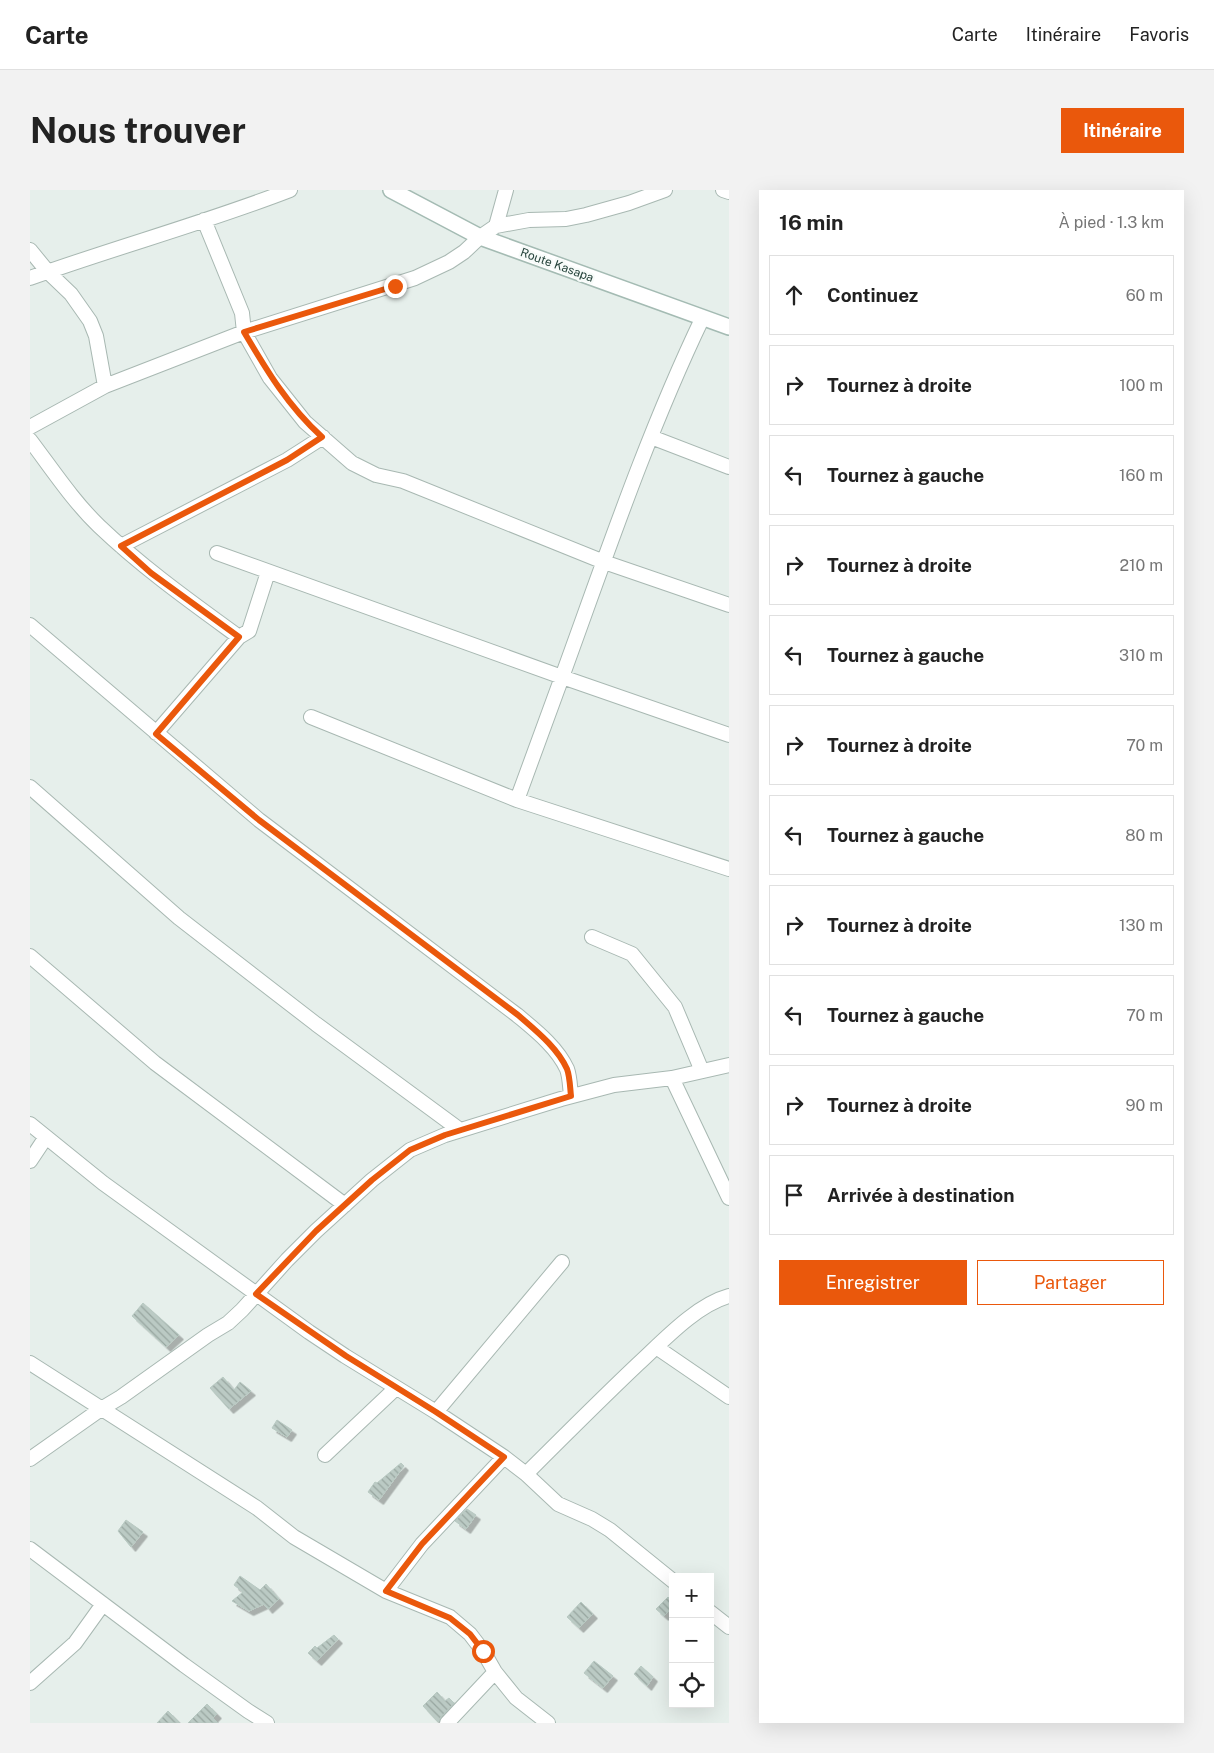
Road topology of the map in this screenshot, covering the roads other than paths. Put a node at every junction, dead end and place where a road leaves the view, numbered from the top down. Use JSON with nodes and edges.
{"nodes":[{"id":1,"x":290,"y":190,"type":"edge"},
{"id":2,"x":391,"y":190,"type":"edge"},
{"id":3,"x":506,"y":190,"type":"edge"},
{"id":4,"x":664,"y":190,"type":"edge"},
{"id":5,"x":723,"y":190,"type":"edge"},
{"id":6,"x":729,"y":192,"type":"edge"},
{"id":7,"x":204,"y":220,"type":"junction"},
{"id":8,"x":496,"y":226,"type":"junction"},
{"id":9,"x":480,"y":237,"type":"junction"},
{"id":10,"x":30,"y":250,"type":"edge"},
{"id":11,"x":48,"y":272,"type":"junction"},
{"id":12,"x":30,"y":278,"type":"edge"},
{"id":13,"x":702,"y":319,"type":"junction"},
{"id":14,"x":729,"y":327,"type":"edge"},
{"id":15,"x":244,"y":332,"type":"junction"},
{"id":16,"x":106,"y":386,"type":"junction"},
{"id":17,"x":30,"y":427,"type":"edge"},
{"id":18,"x":322,"y":437,"type":"junction"},
{"id":19,"x":651,"y":437,"type":"junction"},
{"id":20,"x":30,"y":440,"type":"edge"},
{"id":21,"x":729,"y":467,"type":"edge"},
{"id":22,"x":121,"y":546,"type":"junction"},
{"id":23,"x":217,"y":553,"type":"dead end"},
{"id":24,"x":604,"y":562,"type":"junction"},
{"id":25,"x":268,"y":572,"type":"junction"},
{"id":26,"x":729,"y":605,"type":"edge"},
{"id":27,"x":30,"y":624,"type":"edge"},
{"id":28,"x":239,"y":637,"type":"junction"},
{"id":29,"x":562,"y":677,"type":"junction"},
{"id":30,"x":311,"y":717,"type":"dead end"},
{"id":31,"x":156,"y":734,"type":"junction"},
{"id":32,"x":729,"y":735,"type":"edge"},
{"id":33,"x":30,"y":787,"type":"edge"},
{"id":34,"x":517,"y":800,"type":"junction"},
{"id":35,"x":729,"y":869,"type":"edge"},
{"id":36,"x":592,"y":937,"type":"dead end"},
{"id":37,"x":30,"y":956,"type":"edge"},
{"id":38,"x":729,"y":1065,"type":"edge"},
{"id":39,"x":702,"y":1071,"type":"junction"},
{"id":40,"x":672,"y":1078,"type":"junction"},
{"id":41,"x":571,"y":1096,"type":"junction"},
{"id":42,"x":30,"y":1124,"type":"edge"},
{"id":43,"x":460,"y":1130,"type":"junction"},
{"id":44,"x":46,"y":1138,"type":"junction"},
{"id":45,"x":30,"y":1161,"type":"edge"},
{"id":46,"x":729,"y":1198,"type":"edge"},
{"id":47,"x":345,"y":1205,"type":"junction"},
{"id":48,"x":562,"y":1262,"type":"dead end"},
{"id":49,"x":256,"y":1294,"type":"junction"},
{"id":50,"x":729,"y":1296,"type":"edge"},
{"id":51,"x":656,"y":1347,"type":"junction"},
{"id":52,"x":30,"y":1363,"type":"edge"},
{"id":53,"x":396,"y":1388,"type":"junction"},
{"id":54,"x":729,"y":1397,"type":"edge"},
{"id":55,"x":101,"y":1409,"type":"junction"},
{"id":56,"x":436,"y":1412,"type":"junction"},
{"id":57,"x":325,"y":1455,"type":"dead end"},
{"id":58,"x":504,"y":1457,"type":"junction"},
{"id":59,"x":30,"y":1459,"type":"edge"},
{"id":60,"x":526,"y":1474,"type":"junction"},
{"id":61,"x":30,"y":1549,"type":"edge"},
{"id":62,"x":669,"y":1578,"type":"edge"},
{"id":63,"x":386,"y":1591,"type":"junction"},
{"id":64,"x":103,"y":1604,"type":"junction"},
{"id":65,"x":714,"y":1615,"type":"edge"},
{"id":66,"x":729,"y":1627,"type":"edge"},
{"id":67,"x":495,"y":1672,"type":"junction"},
{"id":68,"x":30,"y":1683,"type":"edge"},
{"id":69,"x":267,"y":1723,"type":"edge"},
{"id":70,"x":447,"y":1723,"type":"edge"},
{"id":71,"x":548,"y":1723,"type":"edge"}],
"edges":[{"from":1,"to":7,"type":"street"},
{"from":2,"to":9,"type":"main road","name":"Route Kasapa"},
{"from":3,"to":8,"type":"street"},
{"from":4,"to":8,"type":"street"},
{"from":5,"to":6,"type":"street"},
{"from":7,"to":11,"type":"street"},
{"from":7,"to":15,"type":"street"},
{"from":8,"to":9,"type":"street"},
{"from":9,"to":13,"type":"main road","name":"Route Kasapa"},
{"from":9,"to":15,"type":"street"},
{"from":10,"to":11,"type":"street"},
{"from":11,"to":12,"type":"street"},
{"from":11,"to":16,"type":"street"},
{"from":13,"to":14,"type":"main road","name":"Route Kasapa"},
{"from":13,"to":19,"type":"street"},
{"from":15,"to":16,"type":"street"},
{"from":15,"to":18,"type":"street"},
{"from":16,"to":17,"type":"street"},
{"from":18,"to":22,"type":"street"},
{"from":18,"to":24,"type":"street"},
{"from":19,"to":21,"type":"street"},
{"from":19,"to":24,"type":"street"},
{"from":20,"to":22,"type":"street"},
{"from":22,"to":28,"type":"street"},
{"from":23,"to":25,"type":"street"},
{"from":24,"to":26,"type":"street"},
{"from":24,"to":29,"type":"street"},
{"from":25,"to":28,"type":"street"},
{"from":25,"to":29,"type":"street"},
{"from":27,"to":31,"type":"street"},
{"from":28,"to":31,"type":"street"},
{"from":29,"to":32,"type":"street"},
{"from":29,"to":34,"type":"street"},
{"from":30,"to":34,"type":"street"},
{"from":31,"to":41,"type":"street"},
{"from":33,"to":43,"type":"street"},
{"from":34,"to":35,"type":"street"},
{"from":36,"to":39,"type":"street"},
{"from":37,"to":47,"type":"street"},
{"from":38,"to":39,"type":"street"},
{"from":39,"to":40,"type":"street"},
{"from":40,"to":41,"type":"street"},
{"from":40,"to":46,"type":"street"},
{"from":41,"to":43,"type":"street"},
{"from":42,"to":44,"type":"street"},
{"from":43,"to":47,"type":"street"},
{"from":44,"to":45,"type":"street"},
{"from":44,"to":49,"type":"street"},
{"from":47,"to":49,"type":"street"},
{"from":48,"to":56,"type":"street"},
{"from":49,"to":53,"type":"street"},
{"from":49,"to":55,"type":"street"},
{"from":50,"to":51,"type":"street"},
{"from":51,"to":54,"type":"street"},
{"from":51,"to":60,"type":"street"},
{"from":52,"to":55,"type":"street"},
{"from":53,"to":56,"type":"street"},
{"from":53,"to":57,"type":"street"},
{"from":55,"to":59,"type":"street"},
{"from":55,"to":63,"type":"street"},
{"from":56,"to":58,"type":"street"},
{"from":58,"to":60,"type":"street"},
{"from":58,"to":63,"type":"street"},
{"from":60,"to":62,"type":"street"},
{"from":61,"to":64,"type":"street"},
{"from":63,"to":67,"type":"street"},
{"from":64,"to":68,"type":"street"},
{"from":64,"to":69,"type":"street"},
{"from":65,"to":66,"type":"street"},
{"from":67,"to":70,"type":"street"},
{"from":67,"to":71,"type":"street"}]}
